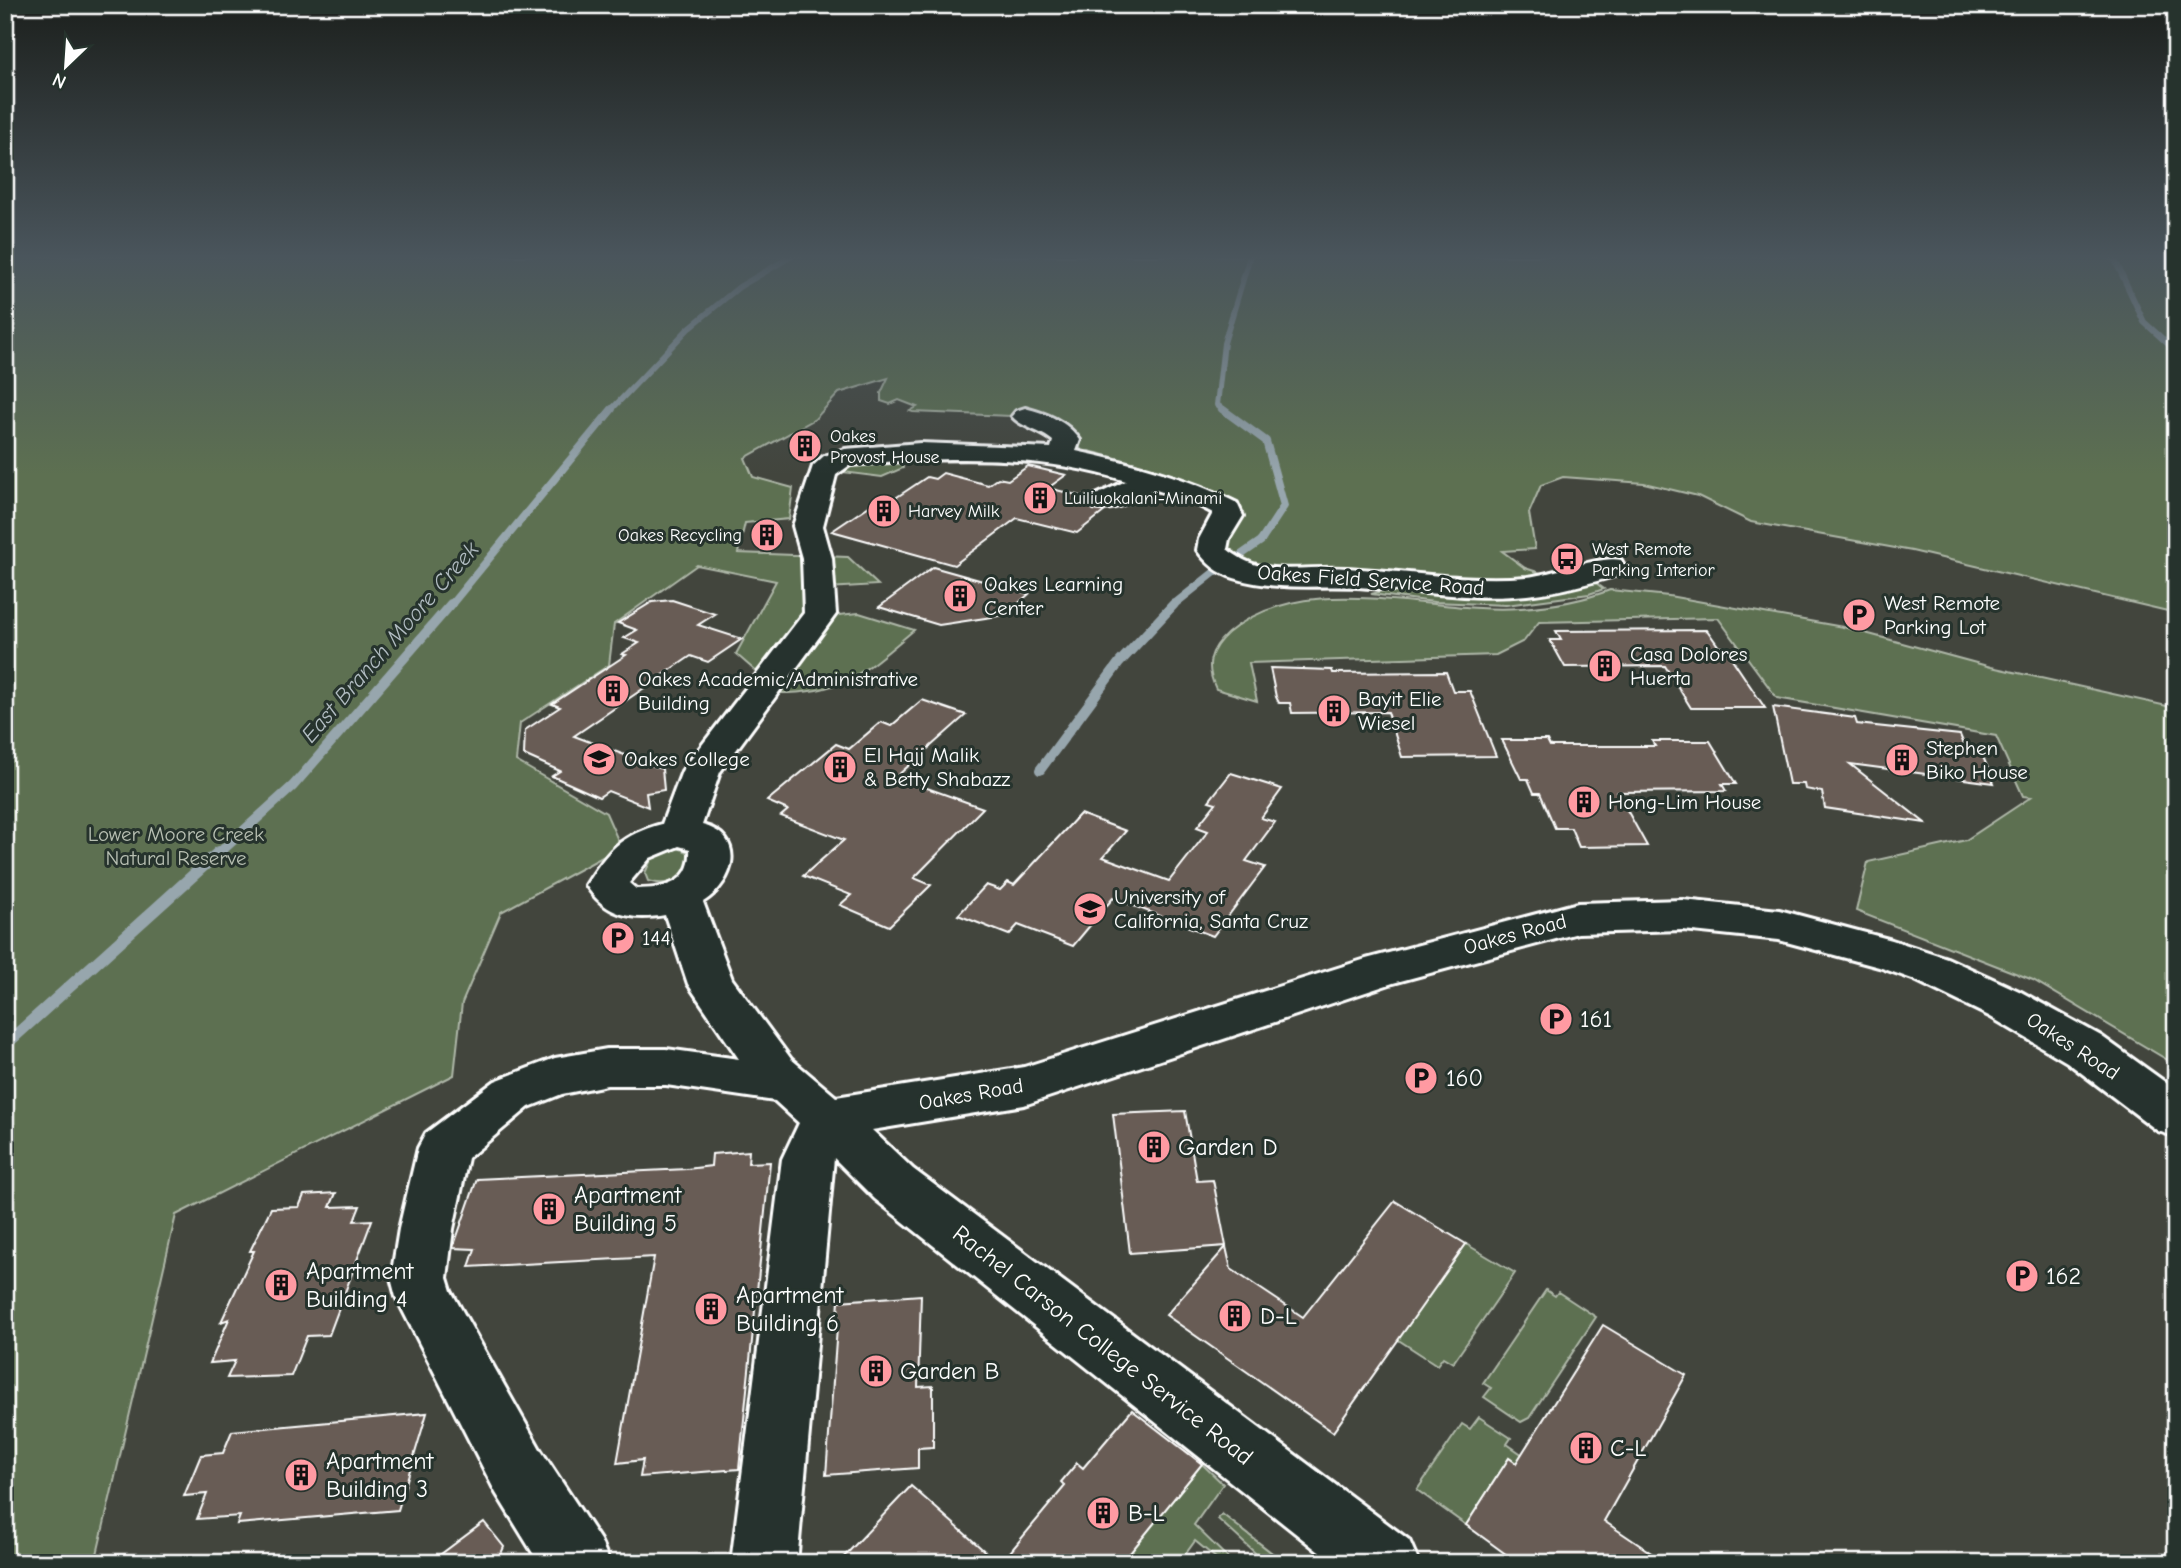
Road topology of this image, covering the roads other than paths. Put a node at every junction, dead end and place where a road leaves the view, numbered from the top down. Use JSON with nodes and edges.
{"nodes":[{"id":1,"x":1025,"y":416,"type":"dead end"},
{"id":2,"x":1061,"y":456,"type":"junction"},
{"id":3,"x":1150,"y":480,"type":"junction"},
{"id":4,"x":1104,"y":502,"type":"dead end"},
{"id":5,"x":1610,"y":567,"type":"dead end"},
{"id":6,"x":678,"y":833,"type":"junction"},
{"id":7,"x":680,"y":898,"type":"junction"},
{"id":8,"x":807,"y":1101,"type":"junction"},
{"id":9,"x":2176,"y":1117,"type":"edge"},
{"id":10,"x":577,"y":1563,"type":"edge"},
{"id":11,"x":764,"y":1563,"type":"edge"},
{"id":12,"x":1386,"y":1563,"type":"edge"}],
"edges":[{"from":1,"to":2,"type":"street"},
{"from":2,"to":3,"type":"street","name":"Oakes Field Service Road"},
{"from":2,"to":6,"type":"street","name":"Oakes Field Service Road"},
{"from":3,"to":4,"type":"street"},
{"from":3,"to":5,"type":"street","name":"Oakes Field Service Road"},
{"from":6,"to":7,"type":"street"},
{"from":6,"to":7,"type":"street"},
{"from":7,"to":8,"type":"street","name":"Rachel Carson College Service Road"},
{"from":8,"to":9,"type":"street","name":"Oakes Road"},
{"from":8,"to":10,"type":"street"},
{"from":8,"to":11,"type":"street"},
{"from":8,"to":12,"type":"street","name":"Rachel Carson College Service Road"}]}
